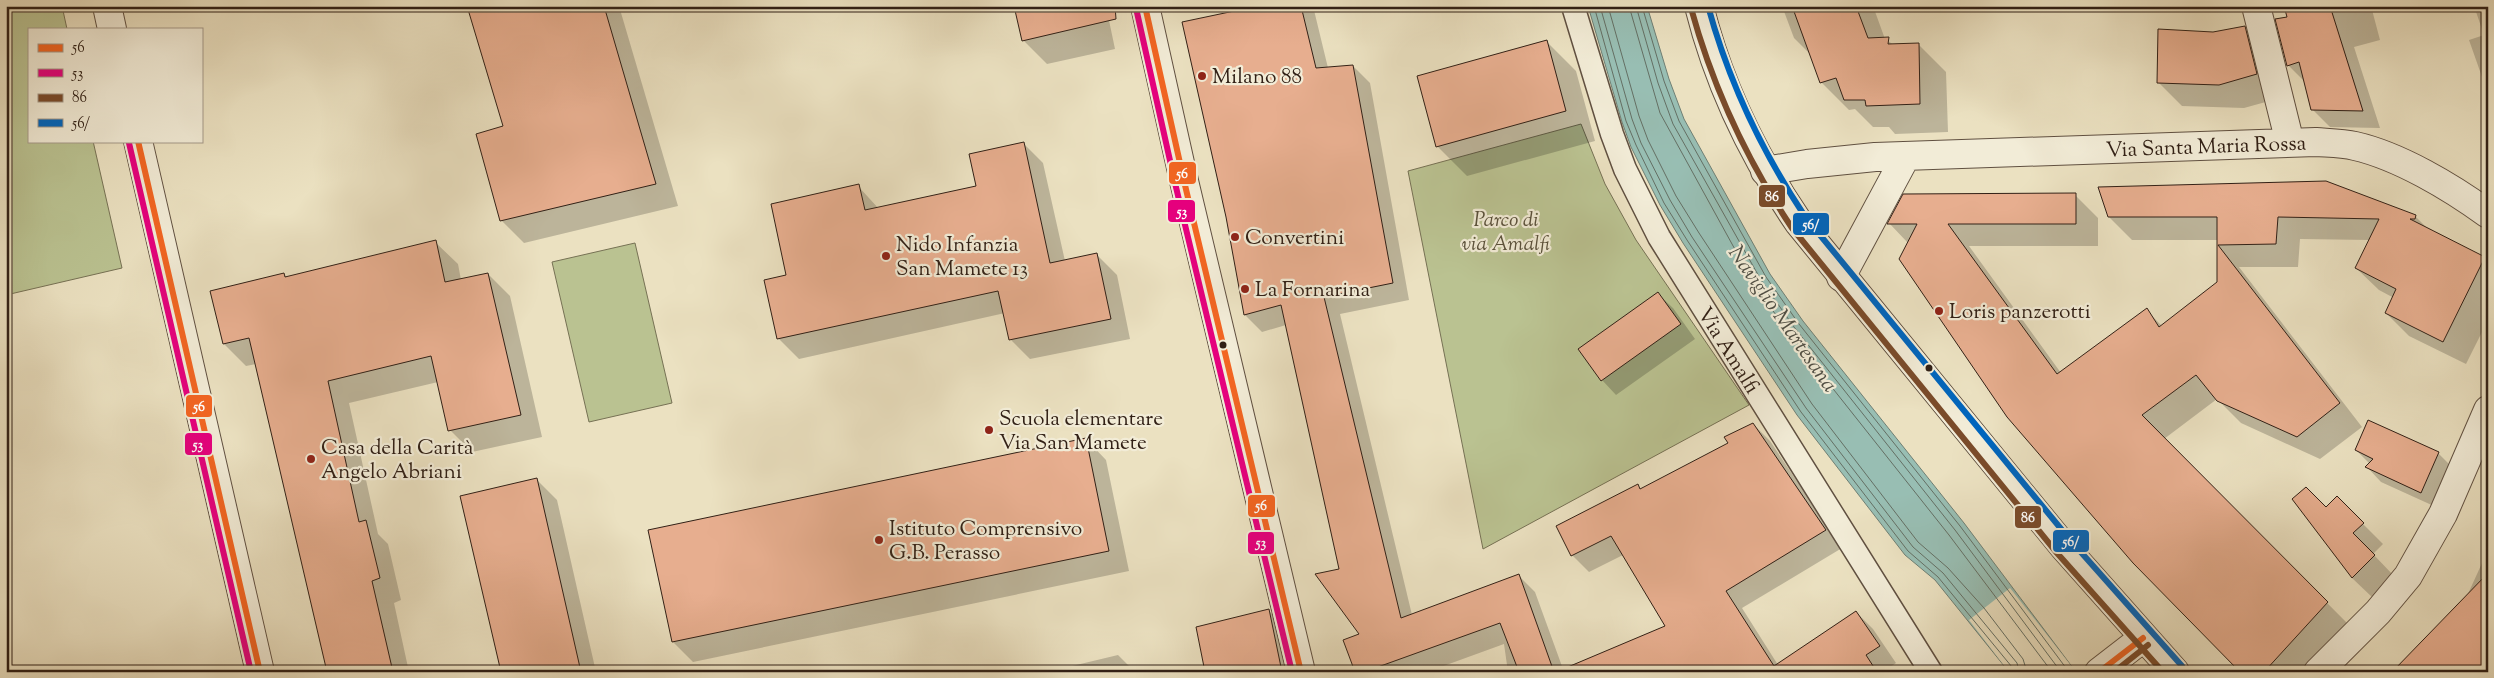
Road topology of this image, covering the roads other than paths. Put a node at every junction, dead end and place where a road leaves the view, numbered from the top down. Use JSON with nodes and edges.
{"nodes":[{"id":1,"x":107,"y":6,"type":"edge"},
{"id":2,"x":1144,"y":6,"type":"edge"},
{"id":3,"x":1573,"y":6,"type":"edge"},
{"id":4,"x":1699,"y":6,"type":"edge"},
{"id":5,"x":2256,"y":6,"type":"edge"},
{"id":6,"x":112,"y":28,"type":"edge"},
{"id":7,"x":138,"y":142,"type":"edge"},
{"id":8,"x":2290,"y":143,"type":"junction"},
{"id":9,"x":1906,"y":156,"type":"junction"},
{"id":10,"x":1765,"y":171,"type":"junction"},
{"id":11,"x":2488,"y":214,"type":"edge"},
{"id":12,"x":1842,"y":277,"type":"junction"},
{"id":13,"x":2488,"y":410,"type":"edge"},
{"id":14,"x":2144,"y":638,"type":"junction"},
{"id":15,"x":260,"y":672,"type":"edge"},
{"id":16,"x":1301,"y":672,"type":"edge"},
{"id":17,"x":1931,"y":672,"type":"edge"},
{"id":18,"x":2099,"y":672,"type":"edge"},
{"id":19,"x":2175,"y":672,"type":"edge"},
{"id":20,"x":2318,"y":672,"type":"edge"}],
"edges":[{"from":1,"to":6,"type":"street"},
{"from":2,"to":16,"type":"street"},
{"from":3,"to":17,"type":"lane","name":"Via Amalfi"},
{"from":4,"to":10,"type":"street"},
{"from":5,"to":8,"type":"street"},
{"from":7,"to":15,"type":"street"},
{"from":8,"to":9,"type":"street","name":"Via Santa Maria Rossa"},
{"from":8,"to":11,"type":"street","name":"Via Santa Maria Rossa"},
{"from":9,"to":10,"type":"street","name":"Via Santa Maria Rossa"},
{"from":9,"to":12,"type":"street"},
{"from":10,"to":12,"type":"street"},
{"from":12,"to":14,"type":"street"},
{"from":13,"to":20,"type":"street"},
{"from":14,"to":18,"type":"street"},
{"from":14,"to":19,"type":"street"}]}
